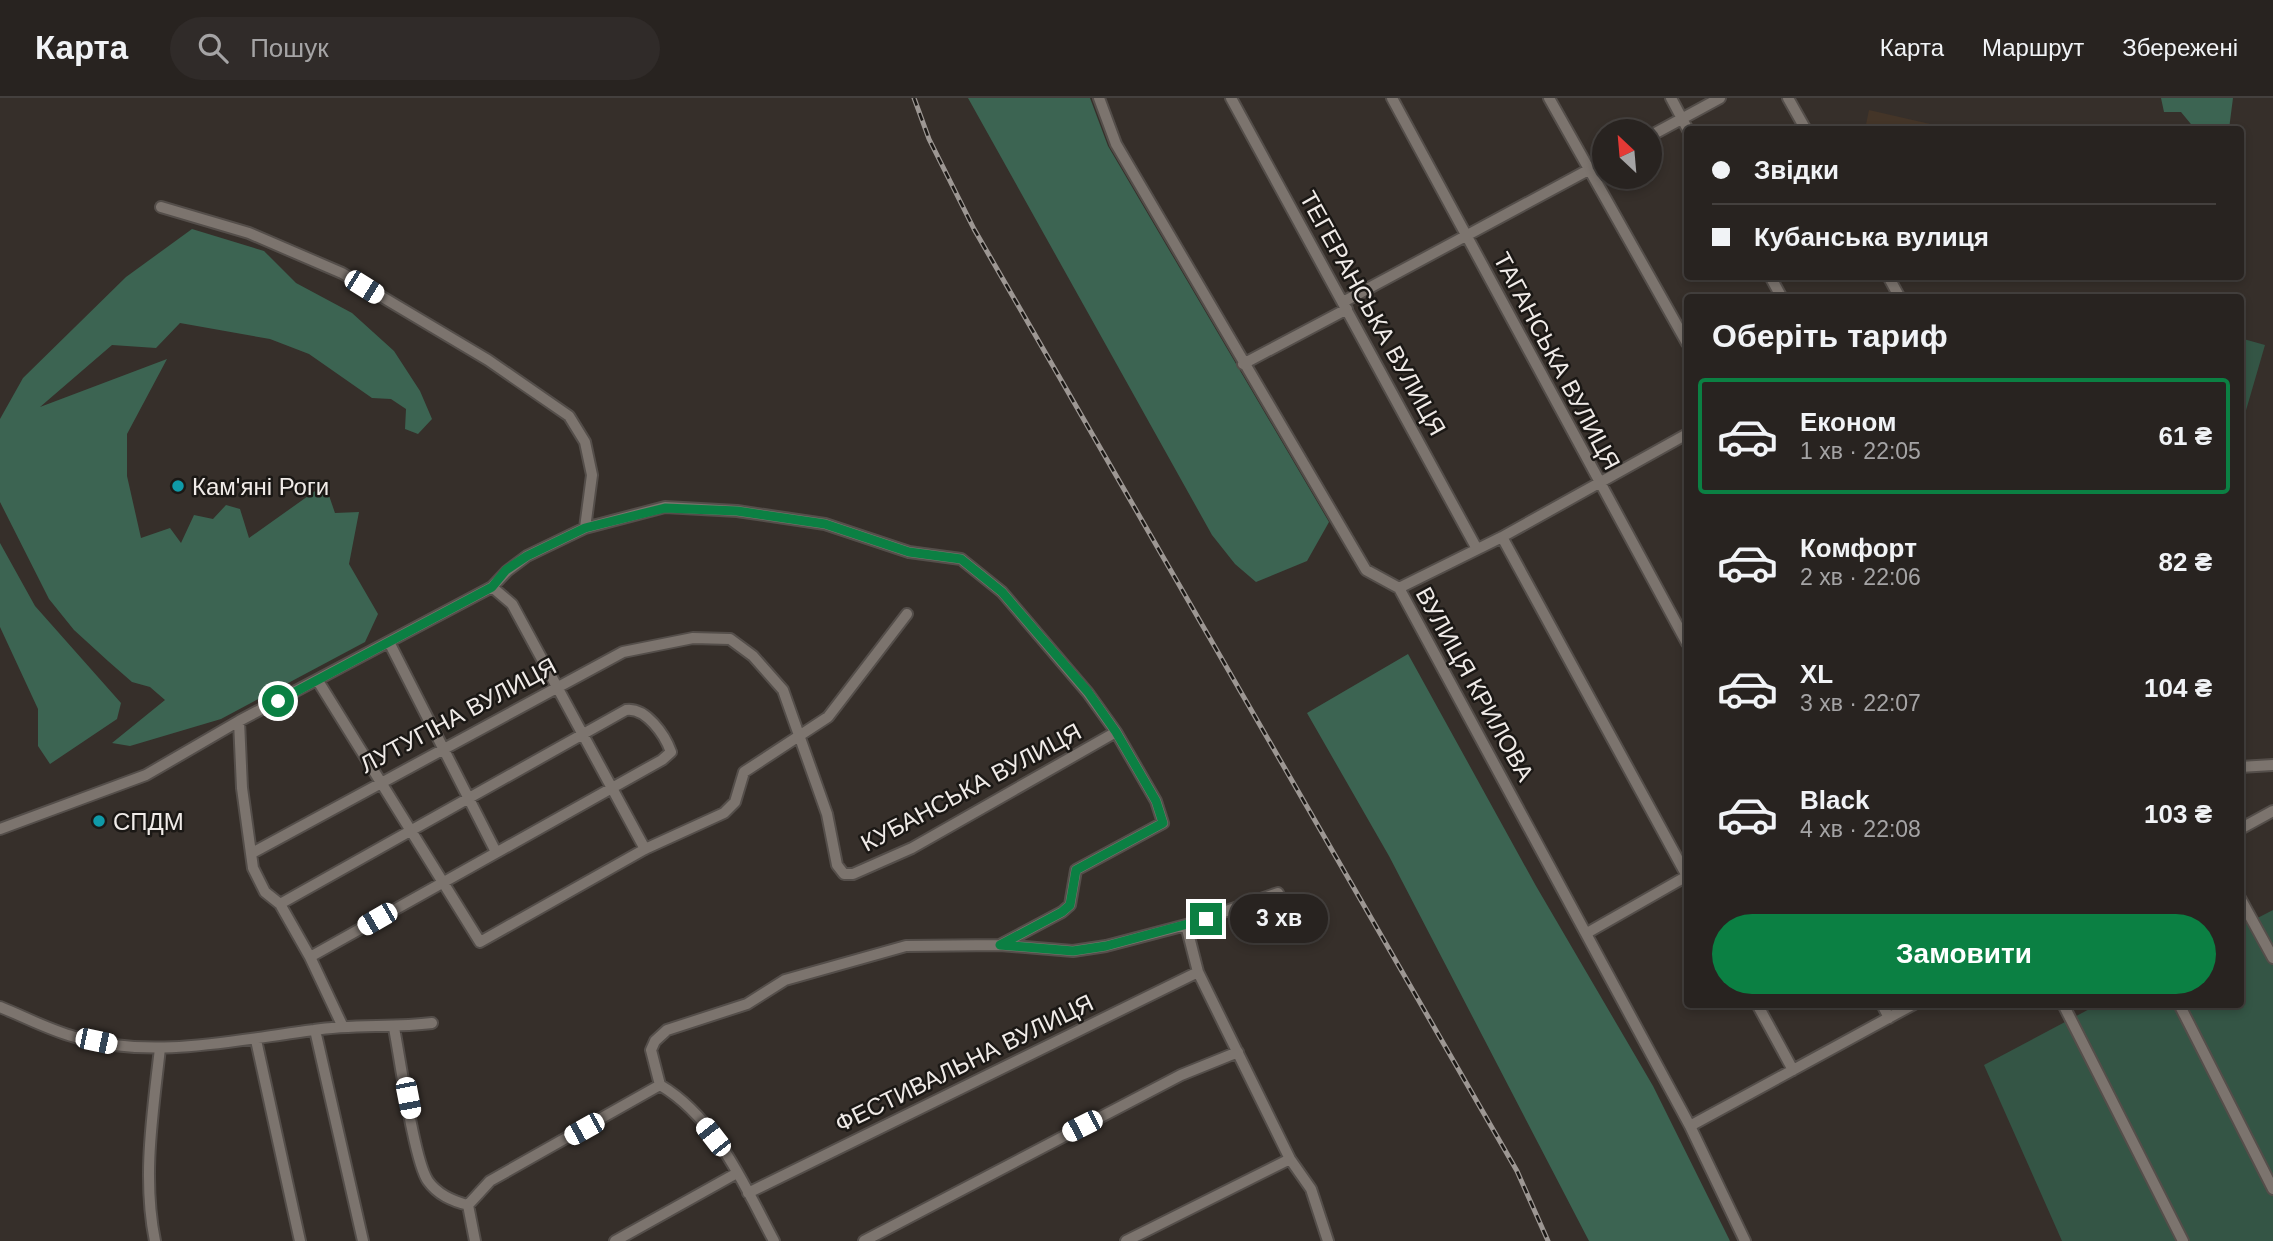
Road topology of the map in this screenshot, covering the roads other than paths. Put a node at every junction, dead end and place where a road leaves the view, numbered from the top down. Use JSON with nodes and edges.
{"nodes":[{"id":1,"x":1099,"y":98,"type":"edge"},
{"id":2,"x":1231,"y":98,"type":"edge"},
{"id":3,"x":1392,"y":98,"type":"edge"},
{"id":4,"x":1549,"y":98,"type":"edge"},
{"id":5,"x":1671,"y":98,"type":"edge"},
{"id":6,"x":1720,"y":98,"type":"edge"},
{"id":7,"x":1788,"y":98,"type":"edge"},
{"id":8,"x":1682,"y":118,"type":"junction"},
{"id":9,"x":1686,"y":126,"type":"edge"},
{"id":10,"x":1804,"y":126,"type":"edge"},
{"id":11,"x":1662,"y":129,"type":"edge"},
{"id":12,"x":1590,"y":169,"type":"junction"},
{"id":13,"x":161,"y":207,"type":"dead end"},
{"id":14,"x":1466,"y":238,"type":"junction"},
{"id":15,"x":1345,"y":306,"type":"junction"},
{"id":16,"x":1684,"y":338,"type":"edge"},
{"id":17,"x":1243,"y":364,"type":"junction"},
{"id":18,"x":1684,"y":436,"type":"edge"},
{"id":19,"x":1599,"y":483,"type":"junction"},
{"id":20,"x":585,"y":528,"type":"junction"},
{"id":21,"x":1502,"y":537,"type":"junction"},
{"id":22,"x":1477,"y":549,"type":"junction"},
{"id":23,"x":492,"y":587,"type":"junction"},
{"id":24,"x":1399,"y":588,"type":"junction"},
{"id":25,"x":906,"y":614,"type":"dead end"},
{"id":26,"x":1684,"y":638,"type":"edge"},
{"id":27,"x":390,"y":642,"type":"junction"},
{"id":28,"x":318,"y":681,"type":"junction"},
{"id":29,"x":557,"y":685,"type":"junction"},
{"id":30,"x":239,"y":721,"type":"junction"},
{"id":31,"x":1116,"y":732,"type":"junction"},
{"id":32,"x":583,"y":733,"type":"junction"},
{"id":33,"x":799,"y":739,"type":"junction"},
{"id":34,"x":441,"y":748,"type":"junction"},
{"id":35,"x":2273,"y":765,"type":"edge"},
{"id":36,"x":2244,"y":767,"type":"edge"},
{"id":37,"x":380,"y":782,"type":"junction"},
{"id":38,"x":612,"y":786,"type":"junction"},
{"id":39,"x":468,"y":799,"type":"junction"},
{"id":40,"x":2273,"y":811,"type":"edge"},
{"id":41,"x":2244,"y":827,"type":"edge"},
{"id":42,"x":0,"y":830,"type":"edge"},
{"id":43,"x":412,"y":831,"type":"junction"},
{"id":44,"x":645,"y":849,"type":"junction"},
{"id":45,"x":496,"y":852,"type":"junction"},
{"id":46,"x":252,"y":853,"type":"junction"},
{"id":47,"x":1684,"y":871,"type":"edge"},
{"id":48,"x":844,"y":874,"type":"joint"},
{"id":49,"x":1684,"y":878,"type":"edge"},
{"id":50,"x":443,"y":882,"type":"junction"},
{"id":51,"x":1278,"y":893,"type":"dead end"},
{"id":52,"x":280,"y":904,"type":"junction"},
{"id":53,"x":2244,"y":905,"type":"edge"},
{"id":54,"x":1186,"y":925,"type":"junction"},
{"id":55,"x":1587,"y":933,"type":"junction"},
{"id":56,"x":1000,"y":945,"type":"junction"},
{"id":57,"x":310,"y":957,"type":"junction"},
{"id":58,"x":2273,"y":958,"type":"edge"},
{"id":59,"x":1198,"y":972,"type":"junction"},
{"id":60,"x":0,"y":1007,"type":"edge"},
{"id":61,"x":1759,"y":1008,"type":"edge"},
{"id":62,"x":1884,"y":1008,"type":"edge"},
{"id":63,"x":1907,"y":1008,"type":"edge"},
{"id":64,"x":2065,"y":1008,"type":"edge"},
{"id":65,"x":2181,"y":1008,"type":"edge"},
{"id":66,"x":1889,"y":1018,"type":"junction"},
{"id":67,"x":432,"y":1023,"type":"dead end"},
{"id":68,"x":343,"y":1027,"type":"junction"},
{"id":69,"x":394,"y":1028,"type":"junction"},
{"id":70,"x":316,"y":1030,"type":"junction"},
{"id":71,"x":256,"y":1040,"type":"junction"},
{"id":72,"x":160,"y":1048,"type":"junction"},
{"id":73,"x":1238,"y":1052,"type":"junction"},
{"id":74,"x":1793,"y":1070,"type":"junction"},
{"id":75,"x":660,"y":1085,"type":"junction"},
{"id":76,"x":1690,"y":1126,"type":"junction"},
{"id":77,"x":1290,"y":1159,"type":"junction"},
{"id":78,"x":737,"y":1173,"type":"junction"},
{"id":79,"x":2273,"y":1189,"type":"edge"},
{"id":80,"x":748,"y":1193,"type":"junction"},
{"id":81,"x":468,"y":1205,"type":"junction"},
{"id":82,"x":1324,"y":1240,"type":"edge"},
{"id":83,"x":155,"y":1241,"type":"edge"},
{"id":84,"x":300,"y":1241,"type":"edge"},
{"id":85,"x":363,"y":1241,"type":"edge"},
{"id":86,"x":475,"y":1241,"type":"edge"},
{"id":87,"x":615,"y":1241,"type":"edge"},
{"id":88,"x":774,"y":1241,"type":"edge"},
{"id":89,"x":864,"y":1241,"type":"edge"},
{"id":90,"x":1126,"y":1241,"type":"edge"},
{"id":91,"x":1745,"y":1241,"type":"edge"},
{"id":92,"x":2183,"y":1241,"type":"edge"}],
"edges":[{"from":1,"to":17,"type":"street","name":"ВУЛИЦЯ КРИЛОВА"},
{"from":2,"to":15,"type":"street","name":"ТЕГЕРАНСЬКА ВУЛИЦЯ"},
{"from":3,"to":14,"type":"street","name":"ТАГАНСЬКА ВУЛИЦЯ"},
{"from":4,"to":12,"type":"street"},
{"from":5,"to":8,"type":"street"},
{"from":6,"to":8,"type":"street"},
{"from":7,"to":10,"type":"street"},
{"from":8,"to":9,"type":"street"},
{"from":8,"to":11,"type":"street"},
{"from":12,"to":14,"type":"street"},
{"from":12,"to":16,"type":"street"},
{"from":13,"to":20,"type":"street"},
{"from":14,"to":15,"type":"street"},
{"from":14,"to":19,"type":"street","name":"ТАГАНСЬКА ВУЛИЦЯ"},
{"from":15,"to":17,"type":"street"},
{"from":15,"to":22,"type":"street","name":"ТЕГЕРАНСЬКА ВУЛИЦЯ"},
{"from":17,"to":24,"type":"street","name":"ВУЛИЦЯ КРИЛОВА"},
{"from":18,"to":19,"type":"street"},
{"from":19,"to":21,"type":"street"},
{"from":19,"to":26,"type":"street","name":"ТАГАНСЬКА ВУЛИЦЯ"},
{"from":20,"to":23,"type":"street"},
{"from":20,"to":31,"type":"street","name":"КУБАНСЬКА ВУЛИЦЯ"},
{"from":21,"to":22,"type":"street"},
{"from":21,"to":47,"type":"street"},
{"from":22,"to":24,"type":"street"},
{"from":23,"to":27,"type":"street"},
{"from":23,"to":29,"type":"street"},
{"from":24,"to":55,"type":"street","name":"ВУЛИЦЯ КРИЛОВА"},
{"from":25,"to":33,"type":"street"},
{"from":27,"to":28,"type":"street"},
{"from":27,"to":34,"type":"street"},
{"from":28,"to":30,"type":"street"},
{"from":28,"to":37,"type":"street"},
{"from":29,"to":32,"type":"street"},
{"from":29,"to":33,"type":"street","name":"ЛУТУГІНА ВУЛИЦЯ"},
{"from":29,"to":34,"type":"street","name":"ЛУТУГІНА ВУЛИЦЯ"},
{"from":30,"to":42,"type":"street"},
{"from":30,"to":46,"type":"street"},
{"from":31,"to":48,"type":"street","name":"КУБАНСЬКА ВУЛИЦЯ"},
{"from":31,"to":56,"type":"street","name":"КУБАНСЬКА ВУЛИЦЯ"},
{"from":32,"to":38,"type":"street"},
{"from":32,"to":38,"type":"street"},
{"from":32,"to":39,"type":"street"},
{"from":33,"to":44,"type":"street"},
{"from":33,"to":48,"type":"street","name":"ЛУТУГІНА ВУЛИЦЯ"},
{"from":34,"to":37,"type":"street","name":"ЛУТУГІНА ВУЛИЦЯ"},
{"from":34,"to":39,"type":"street"},
{"from":35,"to":36,"type":"street"},
{"from":37,"to":43,"type":"street"},
{"from":37,"to":46,"type":"street","name":"ЛУТУГІНА ВУЛИЦЯ"},
{"from":38,"to":44,"type":"street"},
{"from":38,"to":45,"type":"street"},
{"from":39,"to":43,"type":"street"},
{"from":39,"to":45,"type":"street"},
{"from":40,"to":41,"type":"street"},
{"from":43,"to":50,"type":"street"},
{"from":43,"to":52,"type":"street"},
{"from":44,"to":50,"type":"street"},
{"from":45,"to":50,"type":"street"},
{"from":46,"to":52,"type":"street"},
{"from":49,"to":55,"type":"street"},
{"from":50,"to":57,"type":"street"},
{"from":51,"to":54,"type":"street","name":"КУБАНСЬКА ВУЛИЦЯ"},
{"from":52,"to":57,"type":"street"},
{"from":53,"to":58,"type":"street"},
{"from":54,"to":56,"type":"street","name":"КУБАНСЬКА ВУЛИЦЯ"},
{"from":54,"to":59,"type":"street"},
{"from":55,"to":76,"type":"street","name":"ВУЛИЦЯ КРИЛОВА"},
{"from":56,"to":75,"type":"street","name":"КУБАНСЬКА ВУЛИЦЯ"},
{"from":57,"to":68,"type":"street"},
{"from":59,"to":73,"type":"street"},
{"from":59,"to":80,"type":"street","name":"ФЕСТИВАЛЬНА ВУЛИЦЯ"},
{"from":60,"to":72,"type":"street"},
{"from":61,"to":74,"type":"street"},
{"from":62,"to":66,"type":"street"},
{"from":63,"to":66,"type":"street"},
{"from":64,"to":92,"type":"street"},
{"from":65,"to":79,"type":"street"},
{"from":66,"to":74,"type":"street"},
{"from":67,"to":69,"type":"street"},
{"from":68,"to":69,"type":"street"},
{"from":68,"to":70,"type":"street"},
{"from":69,"to":81,"type":"street"},
{"from":70,"to":71,"type":"street"},
{"from":70,"to":85,"type":"street"},
{"from":71,"to":72,"type":"street"},
{"from":71,"to":84,"type":"street"},
{"from":72,"to":83,"type":"street"},
{"from":73,"to":77,"type":"street"},
{"from":73,"to":89,"type":"street"},
{"from":74,"to":76,"type":"street"},
{"from":75,"to":78,"type":"street"},
{"from":75,"to":81,"type":"street"},
{"from":76,"to":91,"type":"street","name":"ВУЛИЦЯ КРИЛОВА"},
{"from":77,"to":82,"type":"street"},
{"from":77,"to":90,"type":"street"},
{"from":78,"to":80,"type":"street"},
{"from":78,"to":87,"type":"street"},
{"from":80,"to":88,"type":"street"},
{"from":81,"to":86,"type":"street"}]}
